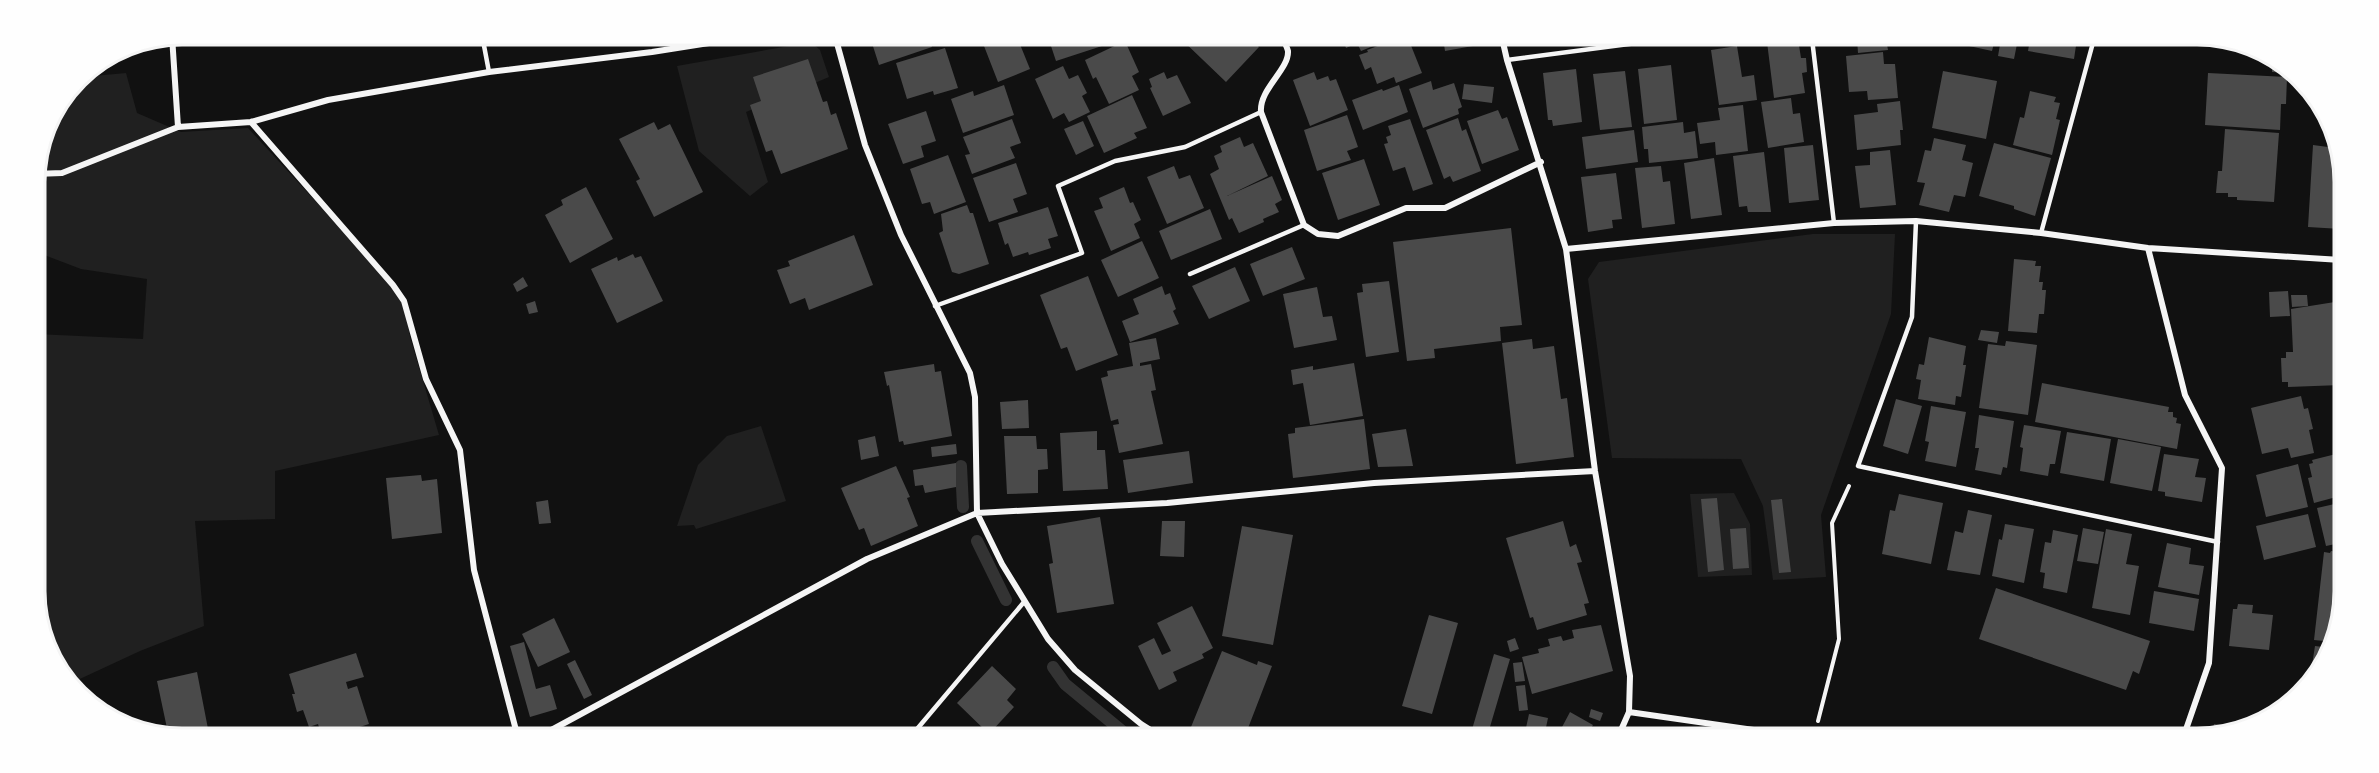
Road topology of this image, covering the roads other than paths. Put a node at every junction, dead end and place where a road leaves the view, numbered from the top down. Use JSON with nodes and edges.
{"nodes":[{"id":1,"x":484,"y":45,"type":"edge"},
{"id":2,"x":696,"y":45,"type":"edge"},
{"id":3,"x":838,"y":45,"type":"edge"},
{"id":4,"x":1285,"y":45,"type":"edge"},
{"id":5,"x":1504,"y":45,"type":"edge"},
{"id":6,"x":1622,"y":45,"type":"edge"},
{"id":7,"x":1813,"y":45,"type":"edge"},
{"id":8,"x":2092,"y":45,"type":"edge"},
{"id":9,"x":173,"y":46,"type":"edge"},
{"id":10,"x":1507,"y":60,"type":"junction"},
{"id":11,"x":489,"y":72,"type":"junction"},
{"id":12,"x":1261,"y":112,"type":"junction"},
{"id":13,"x":251,"y":122,"type":"junction"},
{"id":14,"x":177,"y":127,"type":"junction"},
{"id":15,"x":1541,"y":162,"type":"junction"},
{"id":16,"x":45,"y":174,"type":"edge"},
{"id":17,"x":1916,"y":222,"type":"junction"},
{"id":18,"x":1834,"y":223,"type":"junction"},
{"id":19,"x":1304,"y":225,"type":"junction"},
{"id":20,"x":2042,"y":233,"type":"junction"},
{"id":21,"x":2148,"y":248,"type":"junction"},
{"id":22,"x":1566,"y":249,"type":"junction"},
{"id":23,"x":2334,"y":260,"type":"edge"},
{"id":24,"x":1190,"y":274,"type":"dead end"},
{"id":25,"x":936,"y":306,"type":"junction"},
{"id":26,"x":1595,"y":471,"type":"junction"},
{"id":27,"x":977,"y":513,"type":"junction"},
{"id":28,"x":2218,"y":542,"type":"junction"},
{"id":29,"x":1024,"y":602,"type":"junction"},
{"id":30,"x":1629,"y":712,"type":"junction"},
{"id":31,"x":515,"y":728,"type":"edge"},
{"id":32,"x":555,"y":728,"type":"edge"},
{"id":33,"x":918,"y":728,"type":"edge"},
{"id":34,"x":1147,"y":728,"type":"edge"},
{"id":35,"x":1622,"y":728,"type":"edge"},
{"id":36,"x":1740,"y":728,"type":"edge"},
{"id":37,"x":2186,"y":728,"type":"edge"}],
"edges":[{"from":1,"to":11,"type":"lane"},
{"from":2,"to":11,"type":"street"},
{"from":3,"to":25,"type":"street"},
{"from":4,"to":12,"type":"street"},
{"from":5,"to":10,"type":"street"},
{"from":6,"to":10,"type":"lane"},
{"from":7,"to":18,"type":"lane"},
{"from":8,"to":20,"type":"lane"},
{"from":9,"to":14,"type":"street"},
{"from":10,"to":15,"type":"street"},
{"from":11,"to":13,"type":"street"},
{"from":12,"to":19,"type":"street"},
{"from":12,"to":25,"type":"lane"},
{"from":13,"to":14,"type":"street"},
{"from":13,"to":31,"type":"street"},
{"from":14,"to":16,"type":"street"},
{"from":15,"to":19,"type":"street"},
{"from":15,"to":22,"type":"street"},
{"from":17,"to":18,"type":"street"},
{"from":17,"to":20,"type":"street"},
{"from":17,"to":28,"type":"lane"},
{"from":18,"to":22,"type":"street"},
{"from":19,"to":24,"type":"lane"},
{"from":20,"to":21,"type":"street"},
{"from":21,"to":23,"type":"street"},
{"from":21,"to":28,"type":"street"},
{"from":22,"to":26,"type":"street"},
{"from":25,"to":27,"type":"street"},
{"from":26,"to":27,"type":"street"},
{"from":26,"to":30,"type":"street"},
{"from":27,"to":29,"type":"street"},
{"from":27,"to":32,"type":"street"},
{"from":28,"to":37,"type":"street"},
{"from":29,"to":33,"type":"lane"},
{"from":29,"to":34,"type":"street"},
{"from":30,"to":35,"type":"street"},
{"from":30,"to":36,"type":"street"}]}
